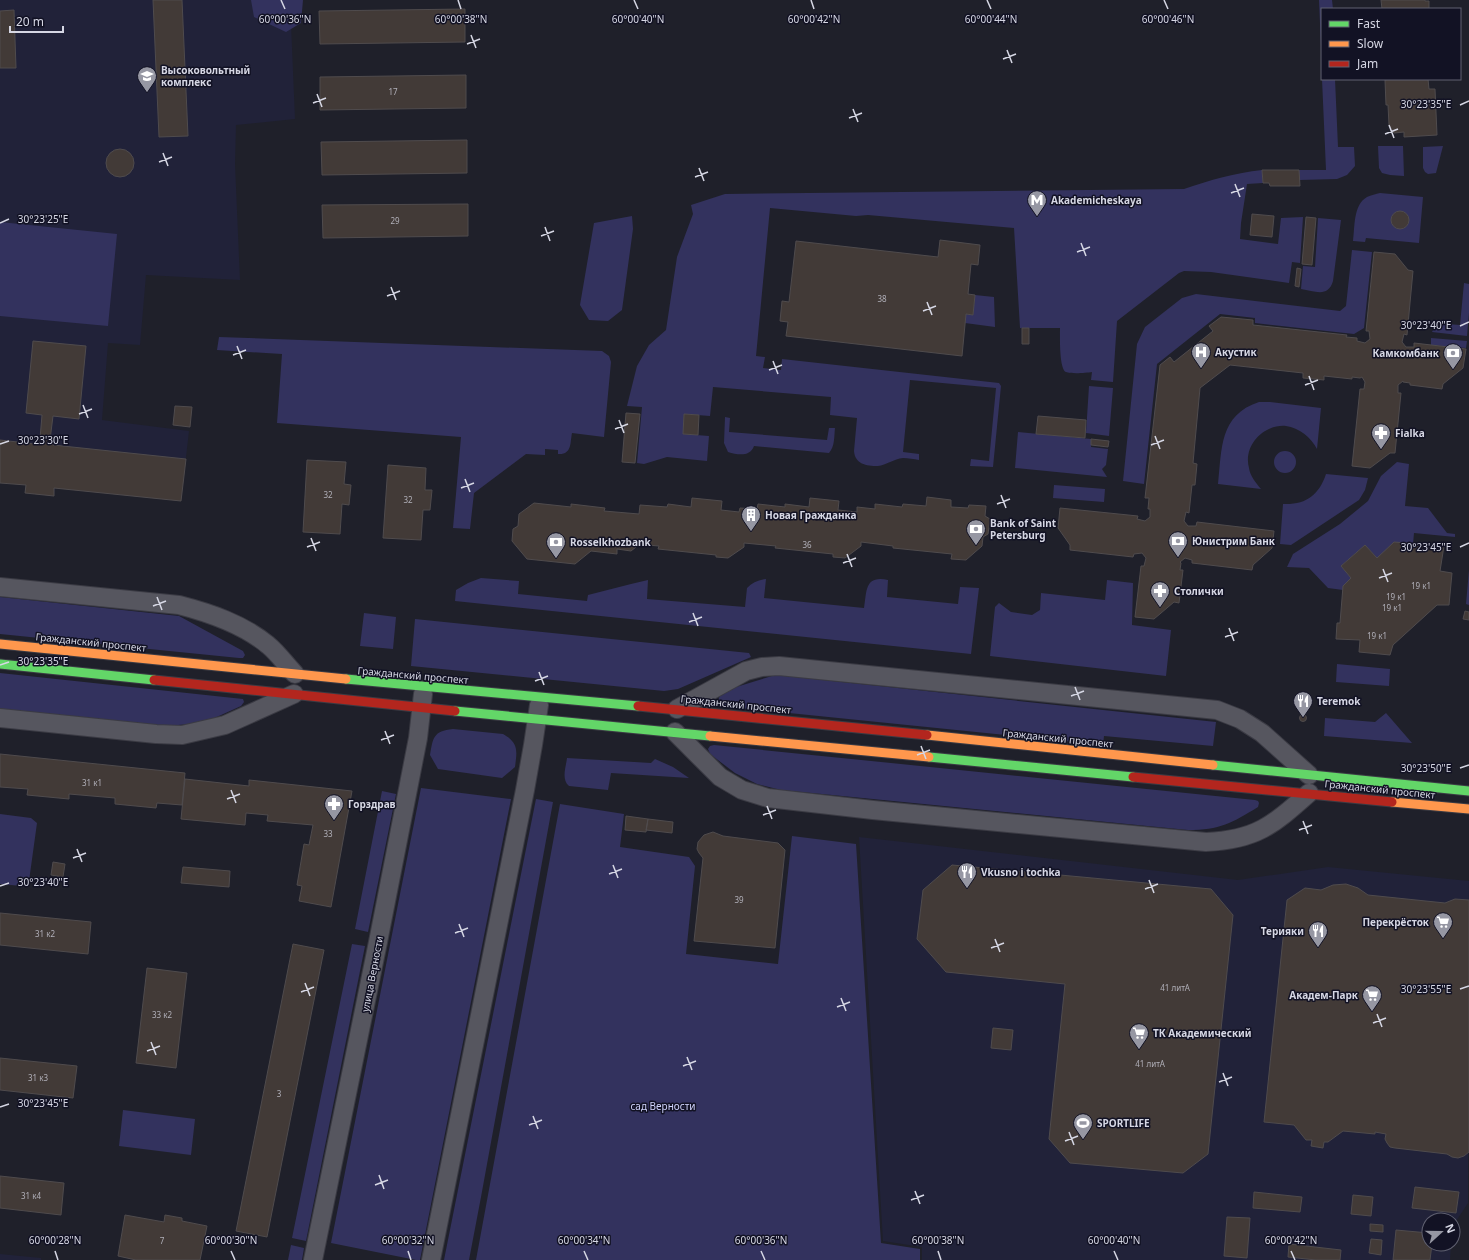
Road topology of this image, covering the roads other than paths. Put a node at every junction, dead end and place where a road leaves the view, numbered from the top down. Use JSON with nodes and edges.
{"nodes":[{"id":1,"x":0,"y":587,"type":"edge"},
{"id":2,"x":0,"y":644,"type":"edge"},
{"id":3,"x":0,"y":664,"type":"edge"},
{"id":4,"x":295,"y":674,"type":"junction"},
{"id":5,"x":424,"y":687,"type":"junction"},
{"id":6,"x":294,"y":694,"type":"junction"},
{"id":7,"x":539,"y":697,"type":"junction"},
{"id":8,"x":422,"y":707,"type":"junction"},
{"id":9,"x":676,"y":709,"type":"junction"},
{"id":10,"x":0,"y":718,"type":"edge"},
{"id":11,"x":537,"y":719,"type":"junction"},
{"id":12,"x":675,"y":732,"type":"junction"},
{"id":13,"x":1309,"y":775,"type":"junction"},
{"id":14,"x":1469,"y":791,"type":"edge"},
{"id":15,"x":1309,"y":793,"type":"junction"},
{"id":16,"x":1469,"y":809,"type":"edge"},
{"id":17,"x":313,"y":1260,"type":"edge"},
{"id":18,"x":431,"y":1260,"type":"edge"}],
"edges":[{"from":1,"to":4,"type":"street"},
{"from":2,"to":4,"type":"main road","name":"Гражданский проспект"},
{"from":3,"to":6,"type":"main road","name":"Гражданский проспект"},
{"from":4,"to":5,"type":"main road","name":"Гражданский проспект"},
{"from":5,"to":7,"type":"main road","name":"Гражданский проспект"},
{"from":5,"to":8,"type":"street","name":"улица Верности"},
{"from":6,"to":8,"type":"main road","name":"Гражданский проспект"},
{"from":6,"to":10,"type":"street"},
{"from":7,"to":9,"type":"main road","name":"Гражданский проспект"},
{"from":7,"to":11,"type":"street"},
{"from":8,"to":11,"type":"main road","name":"Гражданский проспект"},
{"from":8,"to":17,"type":"street","name":"улица Верности"},
{"from":9,"to":13,"type":"main road","name":"Гражданский проспект"},
{"from":9,"to":13,"type":"street"},
{"from":11,"to":12,"type":"main road","name":"Гражданский проспект"},
{"from":11,"to":18,"type":"street"},
{"from":12,"to":15,"type":"main road","name":"Гражданский проспект"},
{"from":12,"to":15,"type":"street"},
{"from":13,"to":14,"type":"main road","name":"Гражданский проспект"},
{"from":15,"to":16,"type":"main road","name":"Гражданский проспект"}]}
